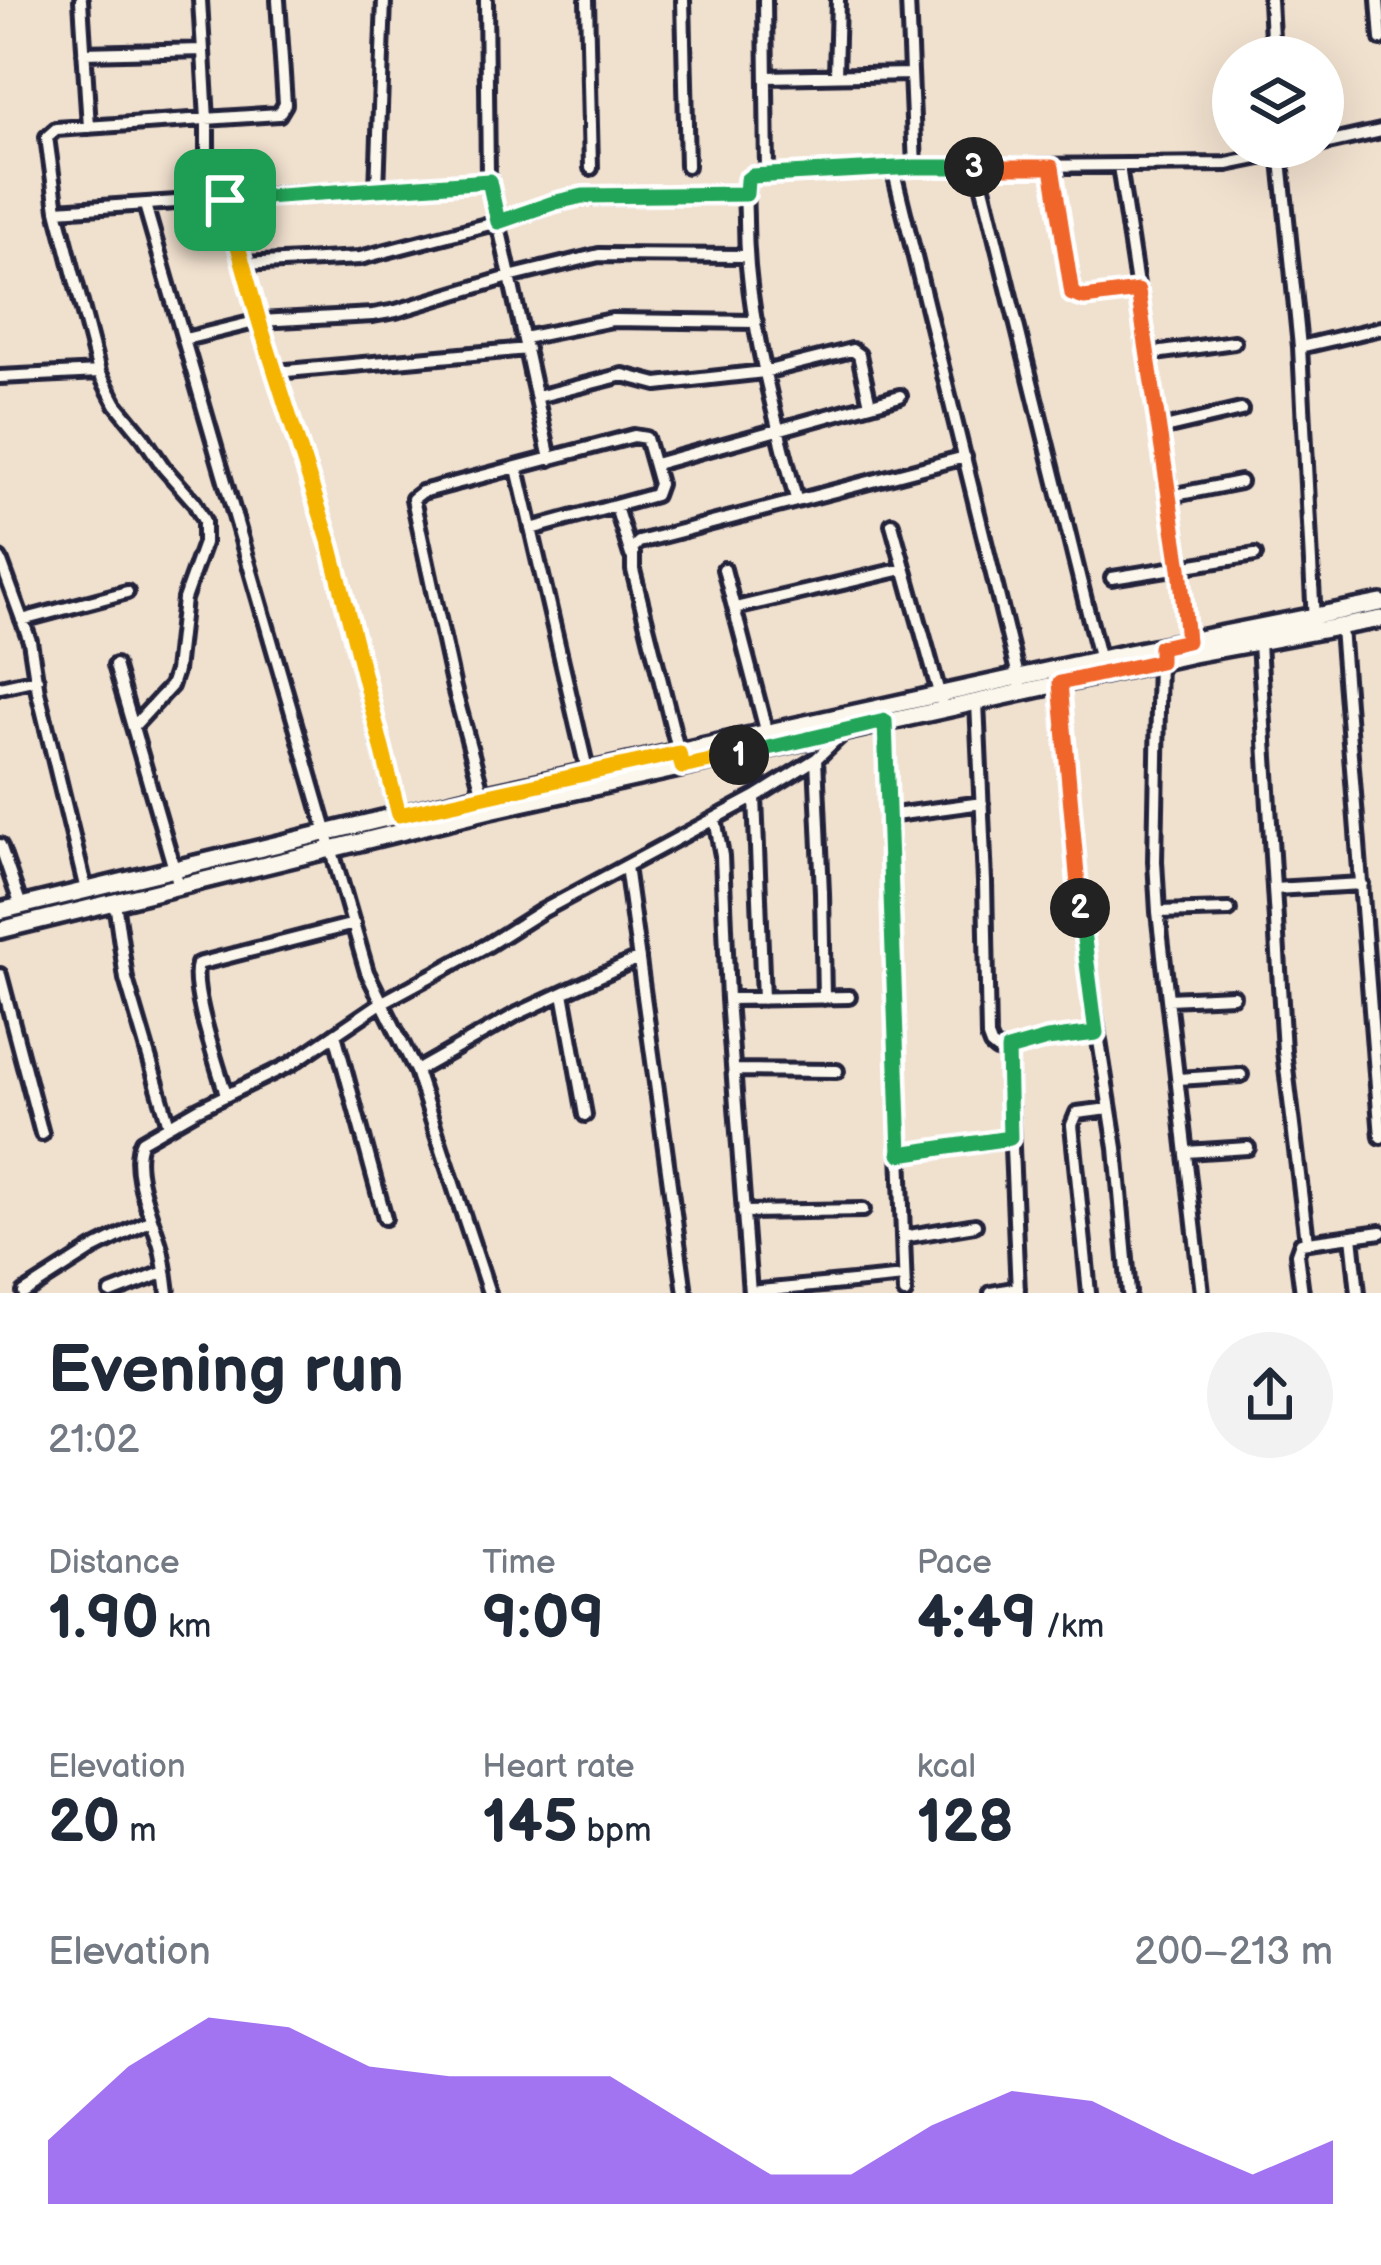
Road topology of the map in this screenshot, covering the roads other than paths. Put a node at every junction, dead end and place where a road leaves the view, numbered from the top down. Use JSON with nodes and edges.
{"nodes":[{"id":1,"x":81,"y":0,"type":"edge"},
{"id":2,"x":200,"y":0,"type":"edge"},
{"id":3,"x":278,"y":0,"type":"edge"},
{"id":4,"x":384,"y":0,"type":"edge"},
{"id":5,"x":487,"y":0,"type":"edge"},
{"id":6,"x":587,"y":0,"type":"edge"},
{"id":7,"x":683,"y":0,"type":"edge"},
{"id":8,"x":765,"y":0,"type":"edge"},
{"id":9,"x":838,"y":0,"type":"edge"},
{"id":10,"x":908,"y":0,"type":"edge"},
{"id":11,"x":1270,"y":0,"type":"edge"},
{"id":12,"x":1378,"y":0,"type":"edge"},
{"id":13,"x":1273,"y":36,"type":"edge"},
{"id":14,"x":1381,"y":39,"type":"edge"},
{"id":15,"x":203,"y":50,"type":"junction"},
{"id":16,"x":85,"y":53,"type":"junction"},
{"id":17,"x":911,"y":74,"type":"junction"},
{"id":18,"x":766,"y":76,"type":"junction"},
{"id":19,"x":836,"y":76,"type":"junction"},
{"id":20,"x":207,"y":120,"type":"junction"},
{"id":21,"x":89,"y":127,"type":"junction"},
{"id":22,"x":1381,"y":131,"type":"edge"},
{"id":23,"x":1344,"y":139,"type":"edge"},
{"id":24,"x":1212,"y":164,"type":"edge"},
{"id":25,"x":687,"y":166,"type":"dead end"},
{"id":26,"x":1120,"y":166,"type":"junction"},
{"id":27,"x":915,"y":167,"type":"junction"},
{"id":28,"x":978,"y":167,"type":"junction"},
{"id":29,"x":1052,"y":167,"type":"junction"},
{"id":30,"x":591,"y":168,"type":"dead end"},
{"id":31,"x":893,"y":168,"type":"junction"},
{"id":32,"x":1282,"y":168,"type":"edge"},
{"id":33,"x":767,"y":175,"type":"junction"},
{"id":34,"x":489,"y":181,"type":"junction"},
{"id":35,"x":376,"y":189,"type":"junction"},
{"id":36,"x":746,"y":194,"type":"junction"},
{"id":37,"x":225,"y":200,"type":"junction"},
{"id":38,"x":207,"y":201,"type":"junction"},
{"id":39,"x":145,"y":205,"type":"junction"},
{"id":40,"x":57,"y":210,"type":"junction"},
{"id":41,"x":498,"y":222,"type":"junction"},
{"id":42,"x":746,"y":256,"type":"junction"},
{"id":43,"x":243,"y":264,"type":"junction"},
{"id":44,"x":509,"y":278,"type":"junction"},
{"id":45,"x":1138,"y":291,"type":"junction"},
{"id":46,"x":259,"y":321,"type":"junction"},
{"id":47,"x":756,"y":322,"type":"junction"},
{"id":48,"x":1381,"y":328,"type":"edge"},
{"id":49,"x":184,"y":339,"type":"junction"},
{"id":50,"x":1234,"y":342,"type":"dead end"},
{"id":51,"x":525,"y":343,"type":"junction"},
{"id":52,"x":1300,"y":347,"type":"junction"},
{"id":53,"x":1148,"y":354,"type":"junction"},
{"id":54,"x":276,"y":372,"type":"junction"},
{"id":55,"x":764,"y":372,"type":"junction"},
{"id":56,"x":99,"y":373,"type":"junction"},
{"id":57,"x":0,"y":377,"type":"edge"},
{"id":58,"x":900,"y":396,"type":"dead end"},
{"id":59,"x":537,"y":397,"type":"junction"},
{"id":60,"x":871,"y":404,"type":"junction"},
{"id":61,"x":1241,"y":410,"type":"dead end"},
{"id":62,"x":778,"y":428,"type":"junction"},
{"id":63,"x":1160,"y":429,"type":"junction"},
{"id":64,"x":965,"y":457,"type":"junction"},
{"id":65,"x":550,"y":459,"type":"junction"},
{"id":66,"x":655,"y":464,"type":"junction"},
{"id":67,"x":517,"y":467,"type":"junction"},
{"id":68,"x":1240,"y":482,"type":"dead end"},
{"id":69,"x":1170,"y":496,"type":"junction"},
{"id":70,"x":796,"y":499,"type":"junction"},
{"id":71,"x":616,"y":507,"type":"junction"},
{"id":72,"x":892,"y":524,"type":"dead end"},
{"id":73,"x":531,"y":529,"type":"junction"},
{"id":74,"x":1256,"y":555,"type":"dead end"},
{"id":75,"x":632,"y":558,"type":"junction"},
{"id":76,"x":0,"y":560,"type":"edge"},
{"id":77,"x":1180,"y":568,"type":"junction"},
{"id":78,"x":724,"y":569,"type":"dead end"},
{"id":79,"x":903,"y":569,"type":"junction"},
{"id":80,"x":1112,"y":578,"type":"dead end"},
{"id":81,"x":127,"y":592,"type":"dead end"},
{"id":82,"x":1381,"y":603,"type":"edge"},
{"id":83,"x":735,"y":608,"type":"junction"},
{"id":84,"x":1381,"y":619,"type":"edge"},
{"id":85,"x":22,"y":620,"type":"junction"},
{"id":86,"x":1314,"y":625,"type":"junction"},
{"id":87,"x":1341,"y":628,"type":"junction"},
{"id":88,"x":1187,"y":641,"type":"junction"},
{"id":89,"x":1259,"y":644,"type":"junction"},
{"id":90,"x":1160,"y":654,"type":"junction"},
{"id":91,"x":115,"y":665,"type":"dead end"},
{"id":92,"x":1101,"y":666,"type":"junction"},
{"id":93,"x":37,"y":679,"type":"junction"},
{"id":94,"x":1060,"y":683,"type":"junction"},
{"id":95,"x":1020,"y":684,"type":"junction"},
{"id":96,"x":0,"y":687,"type":"edge"},
{"id":97,"x":941,"y":702,"type":"junction"},
{"id":98,"x":977,"y":702,"type":"junction"},
{"id":99,"x":853,"y":716,"type":"junction"},
{"id":100,"x":885,"y":721,"type":"junction"},
{"id":101,"x":133,"y":728,"type":"junction"},
{"id":102,"x":844,"y":732,"type":"junction"},
{"id":103,"x":766,"y":734,"type":"junction"},
{"id":104,"x":816,"y":759,"type":"junction"},
{"id":105,"x":681,"y":760,"type":"junction"},
{"id":106,"x":589,"y":779,"type":"junction"},
{"id":107,"x":482,"y":795,"type":"junction"},
{"id":108,"x":755,"y":797,"type":"junction"},
{"id":109,"x":982,"y":803,"type":"junction"},
{"id":110,"x":887,"y":817,"type":"junction"},
{"id":111,"x":715,"y":819,"type":"junction"},
{"id":112,"x":400,"y":823,"type":"junction"},
{"id":113,"x":326,"y":832,"type":"junction"},
{"id":114,"x":0,"y":845,"type":"edge"},
{"id":115,"x":332,"y":850,"type":"junction"},
{"id":116,"x":626,"y":866,"type":"junction"},
{"id":117,"x":177,"y":878,"type":"junction"},
{"id":118,"x":1362,"y":884,"type":"junction"},
{"id":119,"x":1274,"y":889,"type":"junction"},
{"id":120,"x":86,"y":890,"type":"junction"},
{"id":121,"x":115,"y":902,"type":"junction"},
{"id":122,"x":21,"y":906,"type":"junction"},
{"id":123,"x":1229,"y":910,"type":"dead end"},
{"id":124,"x":0,"y":911,"type":"edge"},
{"id":125,"x":1158,"y":912,"type":"junction"},
{"id":126,"x":353,"y":924,"type":"junction"},
{"id":127,"x":0,"y":930,"type":"edge"},
{"id":128,"x":639,"y":958,"type":"junction"},
{"id":129,"x":0,"y":975,"type":"edge"},
{"id":130,"x":562,"y":993,"type":"junction"},
{"id":131,"x":1233,"y":996,"type":"dead end"},
{"id":132,"x":849,"y":997,"type":"dead end"},
{"id":133,"x":824,"y":998,"type":"junction"},
{"id":134,"x":728,"y":999,"type":"junction"},
{"id":135,"x":763,"y":999,"type":"junction"},
{"id":136,"x":1168,"y":999,"type":"junction"},
{"id":137,"x":381,"y":1003,"type":"junction"},
{"id":138,"x":1096,"y":1033,"type":"junction"},
{"id":139,"x":335,"y":1034,"type":"junction"},
{"id":140,"x":1008,"y":1050,"type":"junction"},
{"id":141,"x":735,"y":1070,"type":"junction"},
{"id":142,"x":416,"y":1071,"type":"junction"},
{"id":143,"x":837,"y":1071,"type":"dead end"},
{"id":144,"x":1241,"y":1075,"type":"dead end"},
{"id":145,"x":1178,"y":1079,"type":"junction"},
{"id":146,"x":226,"y":1095,"type":"junction"},
{"id":147,"x":1109,"y":1109,"type":"junction"},
{"id":148,"x":585,"y":1115,"type":"dead end"},
{"id":149,"x":169,"y":1125,"type":"junction"},
{"id":150,"x":42,"y":1134,"type":"dead end"},
{"id":151,"x":1381,"y":1137,"type":"edge"},
{"id":152,"x":1010,"y":1138,"type":"junction"},
{"id":153,"x":1248,"y":1148,"type":"dead end"},
{"id":154,"x":1186,"y":1152,"type":"junction"},
{"id":155,"x":900,"y":1154,"type":"junction"},
{"id":156,"x":863,"y":1210,"type":"dead end"},
{"id":157,"x":743,"y":1212,"type":"junction"},
{"id":158,"x":385,"y":1218,"type":"dead end"},
{"id":159,"x":151,"y":1220,"type":"junction"},
{"id":160,"x":975,"y":1225,"type":"dead end"},
{"id":161,"x":1381,"y":1232,"type":"edge"},
{"id":162,"x":1352,"y":1236,"type":"junction"},
{"id":163,"x":903,"y":1237,"type":"junction"},
{"id":164,"x":1306,"y":1241,"type":"junction"},
{"id":165,"x":165,"y":1272,"type":"junction"},
{"id":166,"x":904,"y":1277,"type":"junction"},
{"id":167,"x":1018,"y":1291,"type":"edge"},
{"id":168,"x":24,"y":1293,"type":"edge"},
{"id":169,"x":111,"y":1293,"type":"edge"},
{"id":170,"x":168,"y":1293,"type":"edge"},
{"id":171,"x":489,"y":1293,"type":"edge"},
{"id":172,"x":685,"y":1293,"type":"edge"},
{"id":173,"x":750,"y":1293,"type":"edge"},
{"id":174,"x":904,"y":1293,"type":"edge"},
{"id":175,"x":991,"y":1293,"type":"edge"},
{"id":176,"x":1089,"y":1293,"type":"edge"},
{"id":177,"x":1129,"y":1293,"type":"edge"},
{"id":178,"x":1202,"y":1293,"type":"edge"},
{"id":179,"x":1302,"y":1293,"type":"edge"},
{"id":180,"x":1358,"y":1293,"type":"edge"}],
"edges":[{"from":1,"to":16,"type":"street"},
{"from":2,"to":15,"type":"street"},
{"from":3,"to":20,"type":"street"},
{"from":4,"to":35,"type":"street"},
{"from":5,"to":34,"type":"street"},
{"from":6,"to":30,"type":"street"},
{"from":7,"to":25,"type":"street"},
{"from":8,"to":18,"type":"street"},
{"from":9,"to":19,"type":"street"},
{"from":10,"to":17,"type":"street"},
{"from":11,"to":13,"type":"street"},
{"from":12,"to":14,"type":"street"},
{"from":15,"to":16,"type":"street"},
{"from":15,"to":20,"type":"street"},
{"from":16,"to":21,"type":"street"},
{"from":17,"to":19,"type":"street"},
{"from":17,"to":27,"type":"street"},
{"from":18,"to":19,"type":"street"},
{"from":18,"to":33,"type":"street"},
{"from":20,"to":21,"type":"street"},
{"from":20,"to":38,"type":"street"},
{"from":21,"to":40,"type":"street"},
{"from":22,"to":23,"type":"street"},
{"from":24,"to":26,"type":"street"},
{"from":26,"to":29,"type":"street"},
{"from":26,"to":45,"type":"street"},
{"from":27,"to":28,"type":"street"},
{"from":27,"to":31,"type":"street"},
{"from":28,"to":29,"type":"street"},
{"from":28,"to":92,"type":"street"},
{"from":29,"to":45,"type":"street"},
{"from":31,"to":33,"type":"street"},
{"from":31,"to":64,"type":"street"},
{"from":32,"to":52,"type":"street"},
{"from":33,"to":36,"type":"street"},
{"from":34,"to":35,"type":"street"},
{"from":34,"to":41,"type":"street"},
{"from":35,"to":37,"type":"street"},
{"from":36,"to":41,"type":"street"},
{"from":36,"to":42,"type":"street"},
{"from":37,"to":38,"type":"street"},
{"from":37,"to":43,"type":"street"},
{"from":38,"to":39,"type":"street"},
{"from":39,"to":40,"type":"street"},
{"from":39,"to":49,"type":"street"},
{"from":40,"to":56,"type":"street"},
{"from":41,"to":43,"type":"street"},
{"from":41,"to":44,"type":"street"},
{"from":42,"to":44,"type":"street"},
{"from":42,"to":47,"type":"street"},
{"from":43,"to":46,"type":"street"},
{"from":44,"to":46,"type":"street"},
{"from":44,"to":51,"type":"street"},
{"from":45,"to":53,"type":"street"},
{"from":46,"to":49,"type":"street"},
{"from":46,"to":54,"type":"street"},
{"from":47,"to":51,"type":"street"},
{"from":47,"to":55,"type":"street"},
{"from":48,"to":52,"type":"street"},
{"from":49,"to":113,"type":"street"},
{"from":50,"to":53,"type":"street"},
{"from":51,"to":54,"type":"street"},
{"from":51,"to":59,"type":"street"},
{"from":52,"to":86,"type":"street"},
{"from":53,"to":63,"type":"street"},
{"from":54,"to":112,"type":"street"},
{"from":55,"to":59,"type":"street"},
{"from":55,"to":60,"type":"street"},
{"from":55,"to":62,"type":"street"},
{"from":56,"to":57,"type":"street"},
{"from":56,"to":101,"type":"street"},
{"from":58,"to":60,"type":"street"},
{"from":59,"to":65,"type":"street"},
{"from":60,"to":62,"type":"street"},
{"from":61,"to":63,"type":"street"},
{"from":62,"to":66,"type":"street"},
{"from":62,"to":70,"type":"street"},
{"from":63,"to":69,"type":"street"},
{"from":64,"to":70,"type":"street"},
{"from":64,"to":95,"type":"street"},
{"from":65,"to":66,"type":"street"},
{"from":65,"to":67,"type":"street"},
{"from":66,"to":71,"type":"street"},
{"from":67,"to":73,"type":"street"},
{"from":67,"to":107,"type":"street"},
{"from":68,"to":69,"type":"street"},
{"from":69,"to":77,"type":"street"},
{"from":70,"to":75,"type":"street"},
{"from":71,"to":73,"type":"street"},
{"from":71,"to":75,"type":"street"},
{"from":72,"to":79,"type":"street"},
{"from":73,"to":106,"type":"street"},
{"from":74,"to":77,"type":"street"},
{"from":75,"to":105,"type":"street"},
{"from":76,"to":85,"type":"street"},
{"from":77,"to":80,"type":"street"},
{"from":77,"to":88,"type":"street"},
{"from":78,"to":83,"type":"street"},
{"from":79,"to":83,"type":"street"},
{"from":79,"to":97,"type":"street"},
{"from":81,"to":85,"type":"street"},
{"from":82,"to":86,"type":"main road"},
{"from":83,"to":103,"type":"street"},
{"from":84,"to":87,"type":"main road"},
{"from":85,"to":93,"type":"street"},
{"from":86,"to":87,"type":"main road"},
{"from":86,"to":88,"type":"main road"},
{"from":86,"to":89,"type":"main road"},
{"from":87,"to":118,"type":"street"},
{"from":88,"to":90,"type":"main road"},
{"from":89,"to":90,"type":"main road"},
{"from":89,"to":119,"type":"street"},
{"from":90,"to":92,"type":"main road"},
{"from":90,"to":125,"type":"street"},
{"from":91,"to":101,"type":"street"},
{"from":92,"to":94,"type":"main road"},
{"from":92,"to":95,"type":"main road"},
{"from":93,"to":96,"type":"street"},
{"from":93,"to":120,"type":"street"},
{"from":94,"to":95,"type":"main road"},
{"from":94,"to":138,"type":"street"},
{"from":95,"to":97,"type":"main road"},
{"from":95,"to":98,"type":"main road"},
{"from":97,"to":98,"type":"main road"},
{"from":97,"to":99,"type":"main road"},
{"from":97,"to":100,"type":"main road"},
{"from":98,"to":109,"type":"street"},
{"from":99,"to":102,"type":"street"},
{"from":99,"to":103,"type":"main road"},
{"from":100,"to":102,"type":"main road"},
{"from":100,"to":110,"type":"street"},
{"from":101,"to":117,"type":"street"},
{"from":102,"to":104,"type":"street"},
{"from":102,"to":105,"type":"main road"},
{"from":103,"to":105,"type":"main road"},
{"from":104,"to":108,"type":"street"},
{"from":104,"to":133,"type":"street"},
{"from":105,"to":106,"type":"main road"},
{"from":106,"to":107,"type":"main road"},
{"from":106,"to":112,"type":"main road"},
{"from":107,"to":112,"type":"main road"},
{"from":108,"to":111,"type":"street"},
{"from":108,"to":135,"type":"street"},
{"from":109,"to":110,"type":"street"},
{"from":109,"to":140,"type":"street"},
{"from":110,"to":155,"type":"street"},
{"from":111,"to":116,"type":"street"},
{"from":111,"to":134,"type":"street"},
{"from":112,"to":113,"type":"main road"},
{"from":112,"to":115,"type":"main road"},
{"from":113,"to":115,"type":"street"},
{"from":113,"to":117,"type":"main road"},
{"from":114,"to":122,"type":"street"},
{"from":115,"to":117,"type":"main road"},
{"from":115,"to":126,"type":"street"},
{"from":116,"to":128,"type":"street"},
{"from":116,"to":137,"type":"street"},
{"from":117,"to":120,"type":"main road"},
{"from":117,"to":121,"type":"main road"},
{"from":118,"to":119,"type":"street"},
{"from":118,"to":151,"type":"street"},
{"from":119,"to":164,"type":"street"},
{"from":120,"to":122,"type":"main road"},
{"from":121,"to":127,"type":"main road"},
{"from":121,"to":149,"type":"street"},
{"from":122,"to":124,"type":"main road"},
{"from":123,"to":125,"type":"street"},
{"from":125,"to":136,"type":"street"},
{"from":126,"to":137,"type":"street"},
{"from":126,"to":146,"type":"street"},
{"from":128,"to":130,"type":"street"},
{"from":128,"to":172,"type":"street"},
{"from":129,"to":150,"type":"street"},
{"from":130,"to":142,"type":"street"},
{"from":130,"to":148,"type":"street"},
{"from":131,"to":136,"type":"street"},
{"from":132,"to":133,"type":"street"},
{"from":133,"to":135,"type":"street"},
{"from":134,"to":135,"type":"street"},
{"from":134,"to":141,"type":"street"},
{"from":136,"to":145,"type":"street"},
{"from":137,"to":139,"type":"street"},
{"from":137,"to":142,"type":"street"},
{"from":138,"to":140,"type":"street"},
{"from":138,"to":147,"type":"street"},
{"from":139,"to":146,"type":"street"},
{"from":139,"to":158,"type":"street"},
{"from":140,"to":152,"type":"street"},
{"from":141,"to":143,"type":"street"},
{"from":141,"to":157,"type":"street"},
{"from":142,"to":171,"type":"street"},
{"from":144,"to":145,"type":"street"},
{"from":145,"to":154,"type":"street"},
{"from":146,"to":149,"type":"street"},
{"from":147,"to":176,"type":"street"},
{"from":147,"to":177,"type":"street"},
{"from":149,"to":159,"type":"street"},
{"from":152,"to":155,"type":"street"},
{"from":152,"to":167,"type":"street"},
{"from":153,"to":154,"type":"street"},
{"from":154,"to":178,"type":"street"},
{"from":155,"to":163,"type":"street"},
{"from":156,"to":157,"type":"street"},
{"from":157,"to":173,"type":"street"},
{"from":159,"to":165,"type":"street"},
{"from":159,"to":168,"type":"street"},
{"from":160,"to":163,"type":"street"},
{"from":161,"to":162,"type":"street"},
{"from":162,"to":164,"type":"street"},
{"from":162,"to":180,"type":"street"},
{"from":163,"to":166,"type":"street"},
{"from":164,"to":179,"type":"street"},
{"from":165,"to":169,"type":"street"},
{"from":165,"to":170,"type":"street"},
{"from":166,"to":173,"type":"street"},
{"from":166,"to":174,"type":"street"},
{"from":167,"to":175,"type":"street"}]}
